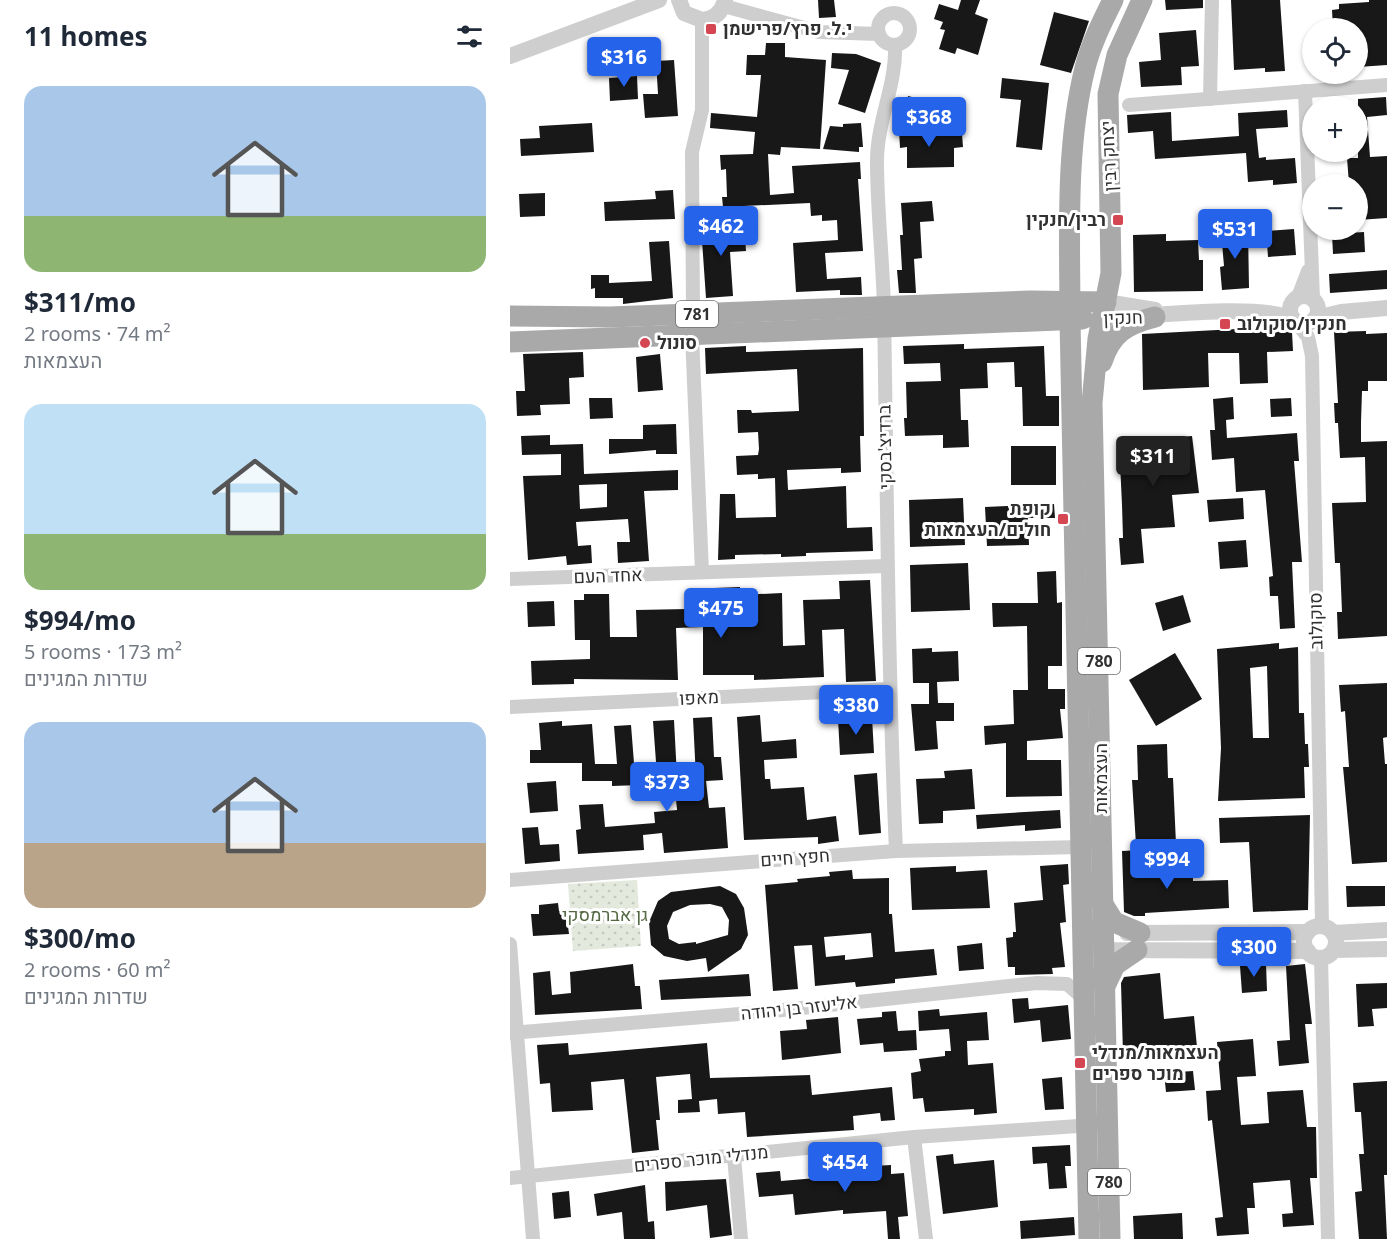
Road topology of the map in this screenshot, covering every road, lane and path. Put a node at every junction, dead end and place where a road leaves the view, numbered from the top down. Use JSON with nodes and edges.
{"nodes":[{"id":1,"x":658,"y":0,"type":"edge"},
{"id":2,"x":679,"y":0,"type":"edge"},
{"id":3,"x":1113,"y":0,"type":"edge"},
{"id":4,"x":1142,"y":0,"type":"edge"},
{"id":5,"x":1212,"y":0,"type":"edge"},
{"id":6,"x":725,"y":3,"type":"edge"},
{"id":7,"x":702,"y":20,"type":"junction"},
{"id":8,"x":879,"y":34,"type":"junction"},
{"id":9,"x":895,"y":45,"type":"junction"},
{"id":10,"x":510,"y":56,"type":"edge"},
{"id":11,"x":1387,"y":85,"type":"edge"},
{"id":12,"x":1305,"y":91,"type":"junction"},
{"id":13,"x":1210,"y":99,"type":"junction"},
{"id":14,"x":1129,"y":105,"type":"dead end"},
{"id":15,"x":1071,"y":255,"type":"junction"},
{"id":16,"x":1305,"y":299,"type":"junction"},
{"id":17,"x":1030,"y":301,"type":"junction"},
{"id":18,"x":1387,"y":308,"type":"edge"},
{"id":19,"x":1363,"y":309,"type":"junction"},
{"id":20,"x":1071,"y":310,"type":"junction"},
{"id":21,"x":1104,"y":310,"type":"junction"},
{"id":22,"x":1253,"y":312,"type":"junction"},
{"id":23,"x":514,"y":313,"type":"edge"},
{"id":24,"x":1176,"y":315,"type":"junction"},
{"id":25,"x":1155,"y":317,"type":"junction"},
{"id":26,"x":1316,"y":318,"type":"junction"},
{"id":27,"x":884,"y":319,"type":"junction"},
{"id":28,"x":1294,"y":320,"type":"junction"},
{"id":29,"x":1006,"y":323,"type":"junction"},
{"id":30,"x":693,"y":324,"type":"junction"},
{"id":31,"x":510,"y":342,"type":"edge"},
{"id":32,"x":1072,"y":374,"type":"junction"},
{"id":33,"x":1092,"y":403,"type":"junction"},
{"id":34,"x":886,"y":566,"type":"junction"},
{"id":35,"x":702,"y":572,"type":"junction"},
{"id":36,"x":510,"y":579,"type":"edge"},
{"id":37,"x":889,"y":689,"type":"junction"},
{"id":38,"x":510,"y":707,"type":"edge"},
{"id":39,"x":1081,"y":847,"type":"junction"},
{"id":40,"x":896,"y":851,"type":"junction"},
{"id":41,"x":510,"y":880,"type":"edge"},
{"id":42,"x":1101,"y":901,"type":"junction"},
{"id":43,"x":1321,"y":930,"type":"junction"},
{"id":44,"x":1387,"y":930,"type":"edge"},
{"id":45,"x":1096,"y":941,"type":"junction"},
{"id":46,"x":1139,"y":942,"type":"junction"},
{"id":47,"x":510,"y":944,"type":"edge"},
{"id":48,"x":1387,"y":949,"type":"edge"},
{"id":49,"x":1321,"y":953,"type":"junction"},
{"id":50,"x":1104,"y":989,"type":"junction"},
{"id":51,"x":1083,"y":998,"type":"junction"},
{"id":52,"x":513,"y":1033,"type":"edge"},
{"id":53,"x":1097,"y":1125,"type":"junction"},
{"id":54,"x":914,"y":1137,"type":"junction"},
{"id":55,"x":734,"y":1156,"type":"junction"},
{"id":56,"x":527,"y":1176,"type":"junction"},
{"id":57,"x":510,"y":1178,"type":"edge"},
{"id":58,"x":533,"y":1239,"type":"edge"},
{"id":59,"x":741,"y":1239,"type":"edge"},
{"id":60,"x":926,"y":1239,"type":"edge"},
{"id":61,"x":1089,"y":1239,"type":"edge"},
{"id":62,"x":1110,"y":1239,"type":"edge"},
{"id":63,"x":1328,"y":1239,"type":"edge"}],
"edges":[{"from":1,"to":10,"type":"street"},
{"from":2,"to":7,"type":"street"},
{"from":3,"to":15,"type":"main road","name":"יצחק רבין"},
{"from":4,"to":21,"type":"main road","name":"יצחק רבין"},
{"from":5,"to":13,"type":"street"},
{"from":6,"to":7,"type":"street"},
{"from":6,"to":8,"type":"street"},
{"from":7,"to":30,"type":"street"},
{"from":8,"to":9,"type":"street"},
{"from":8,"to":9,"type":"street"},
{"from":9,"to":27,"type":"street","name":"ברדיצ'בסקי"},
{"from":11,"to":12,"type":"street"},
{"from":12,"to":13,"type":"street"},
{"from":12,"to":16,"type":"street"},
{"from":13,"to":14,"type":"street"},
{"from":15,"to":17,"type":"main road"},
{"from":15,"to":20,"type":"main road","name":"יצחק רבין"},
{"from":16,"to":19,"type":"street","name":"חנקין"},
{"from":16,"to":22,"type":"street","name":"חנקין"},
{"from":16,"to":26,"type":"street"},
{"from":16,"to":28,"type":"street"},
{"from":17,"to":20,"type":"main road","number":"781"},
{"from":17,"to":27,"type":"main road","number":"781"},
{"from":18,"to":19,"type":"street","name":"חנקין"},
{"from":19,"to":26,"type":"street","name":"חנקין"},
{"from":20,"to":21,"type":"main road","name":"חנקין","number":"781"},
{"from":20,"to":29,"type":"main road","number":"781"},
{"from":20,"to":32,"type":"main road","name":"העצמאות","number":"780"},
{"from":21,"to":24,"type":"street","name":"חנקין"},
{"from":21,"to":25,"type":"street","name":"חנקין"},
{"from":21,"to":33,"type":"main road","name":"העצמאות","number":"780"},
{"from":22,"to":24,"type":"street","name":"חנקין"},
{"from":22,"to":28,"type":"street","name":"חנקין"},
{"from":23,"to":30,"type":"main road","number":"781"},
{"from":24,"to":25,"type":"street","name":"חנקין"},
{"from":25,"to":33,"type":"main road"},
{"from":26,"to":28,"type":"street"},
{"from":27,"to":29,"type":"main road","number":"781"},
{"from":27,"to":30,"type":"main road","number":"781"},
{"from":27,"to":34,"type":"street","name":"ברדיצ'בסקי"},
{"from":28,"to":43,"type":"street","name":"סוקולוב"},
{"from":29,"to":32,"type":"main road"},
{"from":30,"to":31,"type":"main road","number":"781"},
{"from":30,"to":35,"type":"street"},
{"from":32,"to":39,"type":"main road","name":"העצמאות","number":"780"},
{"from":33,"to":42,"type":"main road","name":"העצמאות","number":"780"},
{"from":34,"to":35,"type":"street","name":"אחד העם"},
{"from":34,"to":37,"type":"street","name":"ברדיצ'בסקי"},
{"from":35,"to":36,"type":"street","name":"אחד העם"},
{"from":37,"to":38,"type":"street","name":"מאפו"},
{"from":37,"to":40,"type":"street","name":"ברדיצ'בסקי"},
{"from":39,"to":40,"type":"street","name":"חפץ חיים"},
{"from":39,"to":45,"type":"main road","name":"העצמאות","number":"780"},
{"from":40,"to":41,"type":"street","name":"חפץ חיים"},
{"from":42,"to":45,"type":"main road","name":"העצמאות","number":"780"},
{"from":42,"to":46,"type":"main road"},
{"from":43,"to":44,"type":"street"},
{"from":43,"to":46,"type":"street"},
{"from":43,"to":49,"type":"street"},
{"from":43,"to":49,"type":"street"},
{"from":45,"to":46,"type":"street"},
{"from":45,"to":50,"type":"main road","name":"העצמאות","number":"780"},
{"from":45,"to":51,"type":"main road","name":"העצמאות","number":"780"},
{"from":46,"to":49,"type":"street"},
{"from":46,"to":50,"type":"main road"},
{"from":47,"to":52,"type":"street"},
{"from":48,"to":49,"type":"street"},
{"from":49,"to":63,"type":"street"},
{"from":50,"to":53,"type":"main road","name":"העצמאות","number":"780"},
{"from":51,"to":52,"type":"street","name":"אליעזר בן יהודה"},
{"from":51,"to":53,"type":"main road","name":"העצמאות","number":"780"},
{"from":52,"to":56,"type":"street"},
{"from":53,"to":54,"type":"street","name":"מנדלי מוכר ספרים"},
{"from":53,"to":61,"type":"main road","name":"העצמאות","number":"780"},
{"from":53,"to":62,"type":"main road","name":"העצמאות","number":"780"},
{"from":54,"to":55,"type":"street","name":"מנדלי מוכר ספרים"},
{"from":54,"to":60,"type":"street"},
{"from":55,"to":56,"type":"street","name":"מנדלי מוכר ספרים"},
{"from":55,"to":59,"type":"street"},
{"from":56,"to":57,"type":"street","name":"מנדלי מוכר ספרים"},
{"from":56,"to":58,"type":"street"}]}
